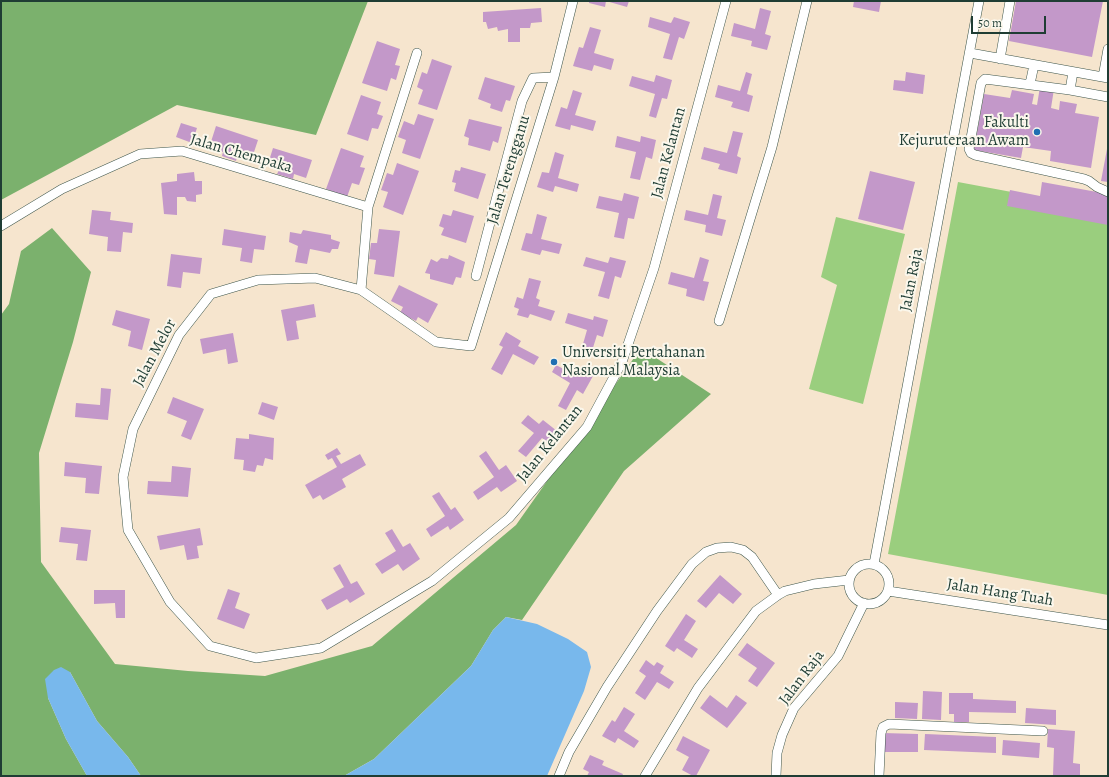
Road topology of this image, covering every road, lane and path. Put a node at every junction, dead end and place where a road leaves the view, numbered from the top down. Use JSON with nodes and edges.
{"nodes":[{"id":1,"x":573,"y":1,"type":"edge"},
{"id":2,"x":726,"y":1,"type":"edge"},
{"id":3,"x":807,"y":1,"type":"edge"},
{"id":4,"x":979,"y":1,"type":"edge"},
{"id":5,"x":1010,"y":1,"type":"edge"},
{"id":6,"x":1108,"y":49,"type":"edge"},
{"id":7,"x":417,"y":53,"type":"dead end"},
{"id":8,"x":970,"y":54,"type":"junction"},
{"id":9,"x":1000,"y":59,"type":"junction"},
{"id":10,"x":1034,"y":65,"type":"junction"},
{"id":11,"x":1073,"y":72,"type":"junction"},
{"id":12,"x":554,"y":77,"type":"junction"},
{"id":13,"x":1105,"y":78,"type":"edge"},
{"id":14,"x":1030,"y":84,"type":"junction"},
{"id":15,"x":1070,"y":90,"type":"junction"},
{"id":16,"x":1108,"y":97,"type":"edge"},
{"id":17,"x":1108,"y":192,"type":"edge"},
{"id":18,"x":368,"y":207,"type":"junction"},
{"id":19,"x":1,"y":226,"type":"edge"},
{"id":20,"x":476,"y":276,"type":"dead end"},
{"id":21,"x":361,"y":290,"type":"junction"},
{"id":22,"x":719,"y":321,"type":"dead end"},
{"id":23,"x":471,"y":346,"type":"joint"},
{"id":24,"x":874,"y":564,"type":"junction"},
{"id":25,"x":849,"y":580,"type":"junction"},
{"id":26,"x":888,"y":591,"type":"junction"},
{"id":27,"x":778,"y":595,"type":"junction"},
{"id":28,"x":170,"y":602,"type":"joint"},
{"id":29,"x":864,"y":603,"type":"junction"},
{"id":30,"x":1108,"y":625,"type":"edge"},
{"id":31,"x":1043,"y":731,"type":"dead end"},
{"id":32,"x":559,"y":776,"type":"edge"},
{"id":33,"x":645,"y":776,"type":"edge"},
{"id":34,"x":776,"y":776,"type":"edge"},
{"id":35,"x":879,"y":776,"type":"edge"}],
"edges":[{"from":1,"to":12,"type":"street","name":"Jalan Terengganu"},
{"from":2,"to":28,"type":"street","name":"Jalan Kelantan"},
{"from":3,"to":22,"type":"street"},
{"from":4,"to":8,"type":"street","name":"Jalan Raja"},
{"from":5,"to":9,"type":"street"},
{"from":6,"to":13,"type":"street"},
{"from":7,"to":18,"type":"street"},
{"from":8,"to":9,"type":"street"},
{"from":8,"to":24,"type":"street","name":"Jalan Raja"},
{"from":9,"to":10,"type":"street"},
{"from":10,"to":11,"type":"street"},
{"from":10,"to":14,"type":"street"},
{"from":11,"to":13,"type":"street"},
{"from":11,"to":15,"type":"street"},
{"from":12,"to":20,"type":"street"},
{"from":12,"to":23,"type":"street","name":"Jalan Terengganu"},
{"from":14,"to":15,"type":"street"},
{"from":14,"to":17,"type":"street"},
{"from":15,"to":16,"type":"street"},
{"from":18,"to":19,"type":"street","name":"Jalan Chempaka"},
{"from":18,"to":21,"type":"street"},
{"from":21,"to":23,"type":"street","name":"Jalan Melor"},
{"from":21,"to":28,"type":"street","name":"Jalan Melor"},
{"from":24,"to":25,"type":"street"},
{"from":24,"to":26,"type":"street"},
{"from":25,"to":27,"type":"street"},
{"from":25,"to":29,"type":"street"},
{"from":26,"to":29,"type":"street"},
{"from":26,"to":30,"type":"street","name":"Jalan Hang Tuah"},
{"from":27,"to":32,"type":"street"},
{"from":27,"to":33,"type":"street"},
{"from":29,"to":34,"type":"street","name":"Jalan Raja"},
{"from":31,"to":35,"type":"street"}]}
